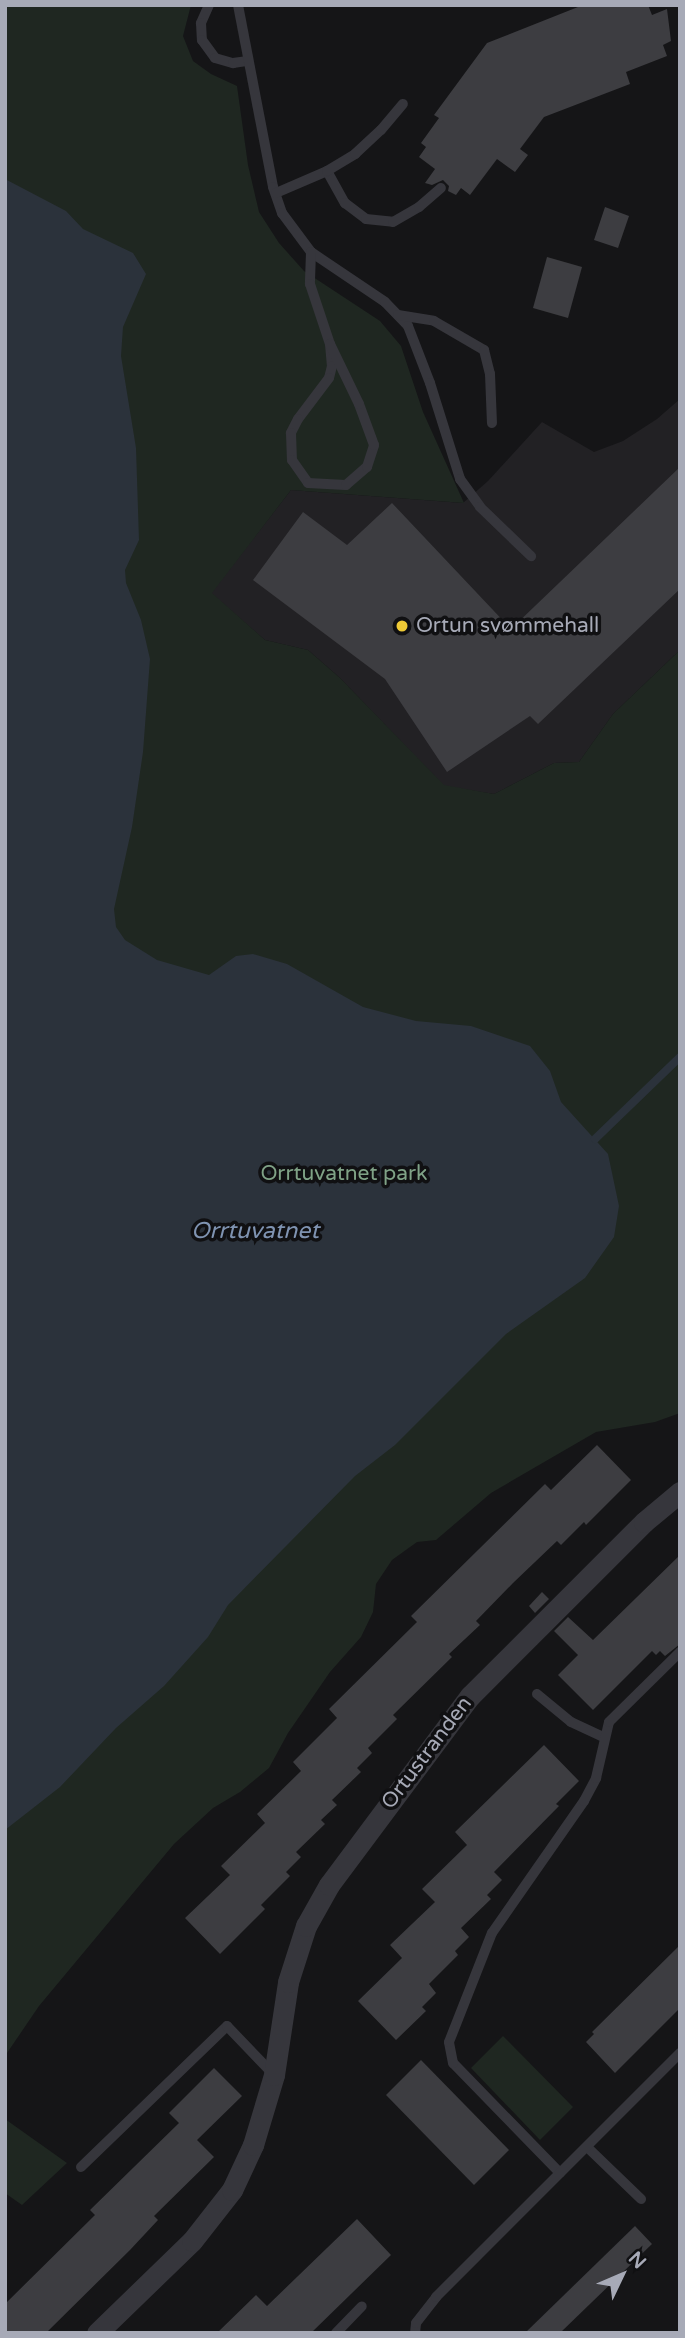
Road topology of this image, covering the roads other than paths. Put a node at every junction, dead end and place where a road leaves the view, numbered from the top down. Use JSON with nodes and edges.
{"nodes":[{"id":1,"x":209,"y":5,"type":"edge"},
{"id":2,"x":237,"y":5,"type":"edge"},
{"id":3,"x":248,"y":61,"type":"junction"},
{"id":4,"x":403,"y":104,"type":"dead end"},
{"id":5,"x":327,"y":171,"type":"junction"},
{"id":6,"x":441,"y":188,"type":"dead end"},
{"id":7,"x":276,"y":193,"type":"junction"},
{"id":8,"x":311,"y":252,"type":"junction"},
{"id":9,"x":398,"y":315,"type":"junction"},
{"id":10,"x":330,"y":344,"type":"junction"},
{"id":11,"x":492,"y":423,"type":"dead end"},
{"id":12,"x":531,"y":556,"type":"dead end"},
{"id":13,"x":680,"y":1492,"type":"edge"},
{"id":14,"x":680,"y":1652,"type":"edge"},
{"id":15,"x":537,"y":1694,"type":"dead end"},
{"id":16,"x":603,"y":1737,"type":"junction"},
{"id":17,"x":680,"y":2053,"type":"edge"},
{"id":18,"x":274,"y":2075,"type":"junction"},
{"id":19,"x":587,"y":2147,"type":"junction"},
{"id":20,"x":80,"y":2167,"type":"dead end"},
{"id":21,"x":560,"y":2173,"type":"junction"},
{"id":22,"x":641,"y":2199,"type":"dead end"},
{"id":23,"x":362,"y":2306,"type":"dead end"},
{"id":24,"x":97,"y":2333,"type":"edge"},
{"id":25,"x":336,"y":2333,"type":"edge"},
{"id":26,"x":415,"y":2333,"type":"edge"}],
"edges":[{"from":1,"to":3,"type":"lane"},
{"from":2,"to":3,"type":"lane"},
{"from":3,"to":7,"type":"lane"},
{"from":4,"to":5,"type":"lane"},
{"from":5,"to":6,"type":"lane"},
{"from":5,"to":7,"type":"lane"},
{"from":7,"to":8,"type":"lane"},
{"from":8,"to":9,"type":"lane"},
{"from":8,"to":10,"type":"lane"},
{"from":9,"to":11,"type":"lane"},
{"from":9,"to":12,"type":"lane"},
{"from":10,"to":10,"type":"lane"},
{"from":13,"to":18,"type":"street","name":"Ortustranden"},
{"from":14,"to":16,"type":"lane"},
{"from":15,"to":16,"type":"lane"},
{"from":16,"to":21,"type":"lane"},
{"from":17,"to":19,"type":"lane"},
{"from":18,"to":20,"type":"lane"},
{"from":18,"to":24,"type":"street","name":"Ortustranden"},
{"from":19,"to":21,"type":"lane"},
{"from":19,"to":22,"type":"lane"},
{"from":21,"to":26,"type":"lane"},
{"from":23,"to":25,"type":"lane"}]}
